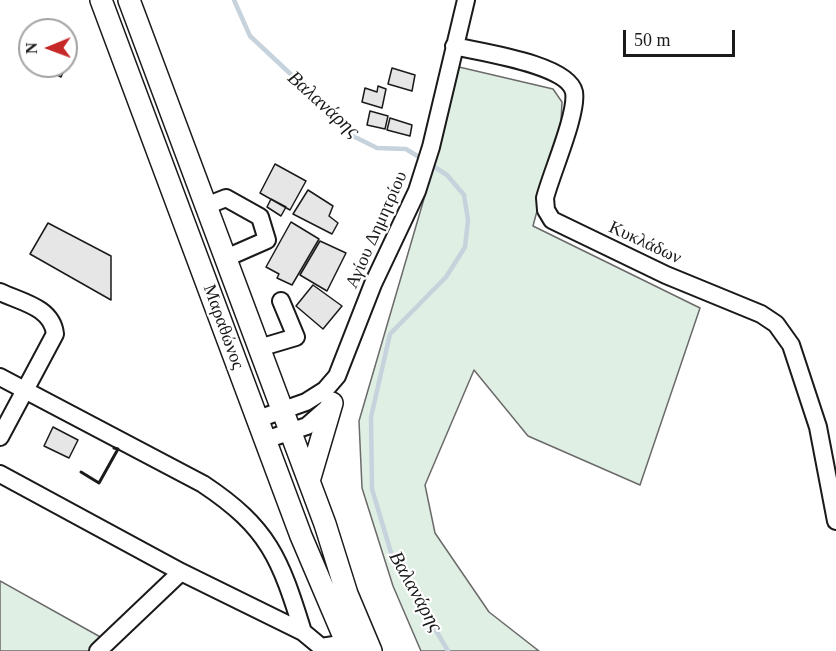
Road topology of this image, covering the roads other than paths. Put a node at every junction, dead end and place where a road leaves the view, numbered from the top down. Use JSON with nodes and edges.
{"nodes":[{"id":1,"x":101,"y":0,"type":"edge"},
{"id":2,"x":129,"y":0,"type":"edge"},
{"id":3,"x":466,"y":0,"type":"edge"},
{"id":4,"x":454,"y":46,"type":"junction"},
{"id":5,"x":206,"y":206,"type":"junction"},
{"id":6,"x":226,"y":258,"type":"junction"},
{"id":7,"x":0,"y":292,"type":"edge"},
{"id":8,"x":281,"y":301,"type":"dead end"},
{"id":9,"x":259,"y":348,"type":"junction"},
{"id":10,"x":341,"y":368,"type":"junction"},
{"id":11,"x":0,"y":377,"type":"edge"},
{"id":12,"x":26,"y":391,"type":"junction"},
{"id":13,"x":332,"y":403,"type":"junction"},
{"id":14,"x":283,"y":411,"type":"junction"},
{"id":15,"x":258,"y":419,"type":"junction"},
{"id":16,"x":291,"y":432,"type":"junction"},
{"id":17,"x":0,"y":436,"type":"edge"},
{"id":18,"x":265,"y":440,"type":"junction"},
{"id":19,"x":0,"y":474,"type":"edge"},
{"id":20,"x":309,"y":481,"type":"junction"},
{"id":21,"x":836,"y":521,"type":"edge"},
{"id":22,"x":181,"y":572,"type":"junction"},
{"id":23,"x":303,"y":632,"type":"junction"},
{"id":24,"x":349,"y":647,"type":"edge"},
{"id":25,"x":98,"y":651,"type":"edge"},
{"id":26,"x":371,"y":651,"type":"edge"}],
"edges":[{"from":1,"to":15,"type":"main road","name":"Μαραθώνος"},
{"from":2,"to":5,"type":"main road","name":"Μαραθώνος"},
{"from":3,"to":4,"type":"street","name":"Αγίου Δημητρίου"},
{"from":4,"to":10,"type":"street","name":"Αγίου Δημητρίου"},
{"from":4,"to":21,"type":"street","name":"Κυκλάδων"},
{"from":5,"to":6,"type":"main road","name":"Μαραθώνος"},
{"from":5,"to":6,"type":"street"},
{"from":6,"to":9,"type":"main road","name":"Μαραθώνος"},
{"from":7,"to":12,"type":"street"},
{"from":8,"to":9,"type":"street"},
{"from":9,"to":14,"type":"main road","name":"Μαραθώνος"},
{"from":10,"to":13,"type":"street","name":"Αγίου Δημητρίου"},
{"from":10,"to":14,"type":"street","name":"Αγίου Δημητρίου"},
{"from":11,"to":12,"type":"street"},
{"from":12,"to":17,"type":"street"},
{"from":12,"to":23,"type":"street"},
{"from":13,"to":16,"type":"street"},
{"from":13,"to":20,"type":"main road"},
{"from":14,"to":15,"type":"street","name":"Αγίου Δημητρίου"},
{"from":14,"to":16,"type":"main road","name":"Μαραθώνος"},
{"from":15,"to":18,"type":"main road","name":"Μαραθώνος"},
{"from":16,"to":18,"type":"street"},
{"from":16,"to":20,"type":"main road","name":"Μαραθώνος"},
{"from":18,"to":24,"type":"main road","name":"Μαραθώνος"},
{"from":19,"to":22,"type":"street"},
{"from":20,"to":26,"type":"main road","name":"Μαραθώνος"},
{"from":22,"to":23,"type":"street"},
{"from":22,"to":25,"type":"street"},
{"from":23,"to":24,"type":"street"}]}
